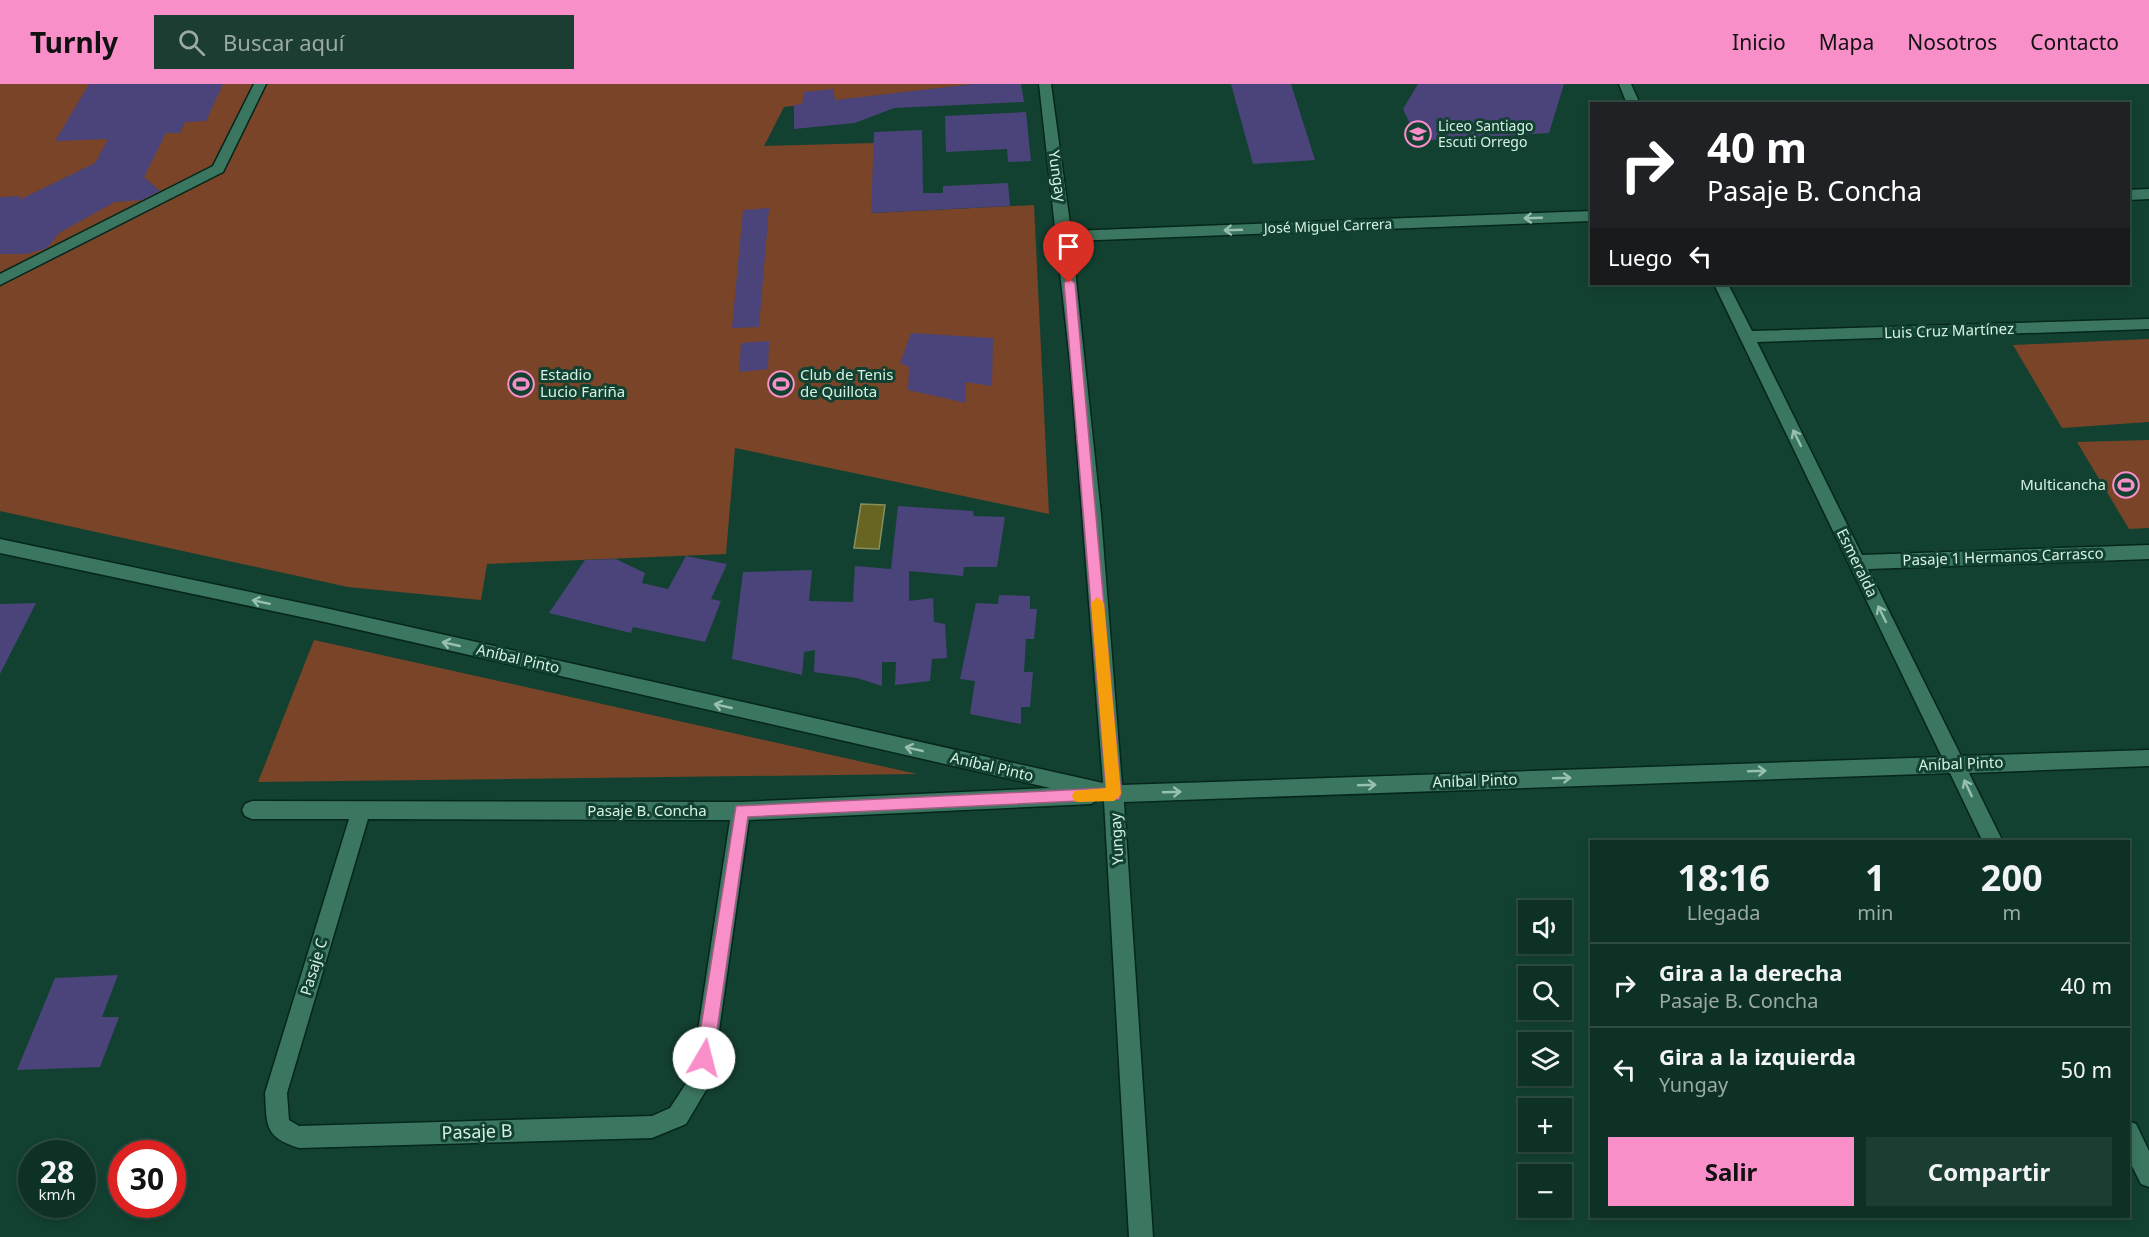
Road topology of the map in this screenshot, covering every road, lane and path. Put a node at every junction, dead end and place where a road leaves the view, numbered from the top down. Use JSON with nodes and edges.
{"nodes":[{"id":1,"x":260,"y":84,"type":"edge"},
{"id":2,"x":1044,"y":84,"type":"edge"},
{"id":3,"x":1625,"y":84,"type":"edge"},
{"id":4,"x":1633,"y":102,"type":"edge"},
{"id":5,"x":2149,"y":194,"type":"edge"},
{"id":6,"x":2130,"y":195,"type":"edge"},
{"id":7,"x":1590,"y":216,"type":"edge"},
{"id":8,"x":1065,"y":236,"type":"junction"},
{"id":9,"x":0,"y":280,"type":"edge"},
{"id":10,"x":1722,"y":285,"type":"edge"},
{"id":11,"x":2149,"y":324,"type":"edge"},
{"id":12,"x":1749,"y":337,"type":"junction"},
{"id":13,"x":0,"y":546,"type":"edge"},
{"id":14,"x":2149,"y":552,"type":"edge"},
{"id":15,"x":1856,"y":562,"type":"junction"},
{"id":16,"x":2149,"y":758,"type":"edge"},
{"id":17,"x":1957,"y":764,"type":"junction"},
{"id":18,"x":1114,"y":794,"type":"junction"},
{"id":19,"x":252,"y":810,"type":"dead end"},
{"id":20,"x":361,"y":811,"type":"junction"},
{"id":21,"x":741,"y":811,"type":"junction"},
{"id":22,"x":1992,"y":840,"type":"edge"},
{"id":23,"x":278,"y":1125,"type":"joint"},
{"id":24,"x":2130,"y":1136,"type":"edge"},
{"id":25,"x":2149,"y":1176,"type":"edge"},
{"id":26,"x":1140,"y":1237,"type":"edge"}],
"edges":[{"from":1,"to":9,"type":"street"},
{"from":2,"to":8,"type":"street","name":"Yungay"},
{"from":3,"to":4,"type":"street"},
{"from":5,"to":6,"type":"street"},
{"from":7,"to":8,"type":"street","name":"José Miguel Carrera","one_way":true},
{"from":8,"to":18,"type":"street","name":"Yungay"},
{"from":10,"to":12,"type":"street","name":"Esmeralda"},
{"from":11,"to":12,"type":"street","name":"Luis Cruz Martínez"},
{"from":15,"to":12,"type":"street","name":"Esmeralda","one_way":true},
{"from":18,"to":13,"type":"street","name":"Aníbal Pinto","one_way":true},
{"from":14,"to":15,"type":"street","name":"Pasaje 1 Hermanos Carrasco"},
{"from":17,"to":15,"type":"street","name":"Esmeralda","one_way":true},
{"from":16,"to":17,"type":"street","name":"Aníbal Pinto"},
{"from":18,"to":17,"type":"street","name":"Aníbal Pinto","one_way":true},
{"from":22,"to":17,"type":"street","name":"Esmeralda","one_way":true},
{"from":18,"to":21,"type":"street","name":"Pasaje B. Concha"},
{"from":18,"to":26,"type":"street","name":"Yungay"},
{"from":19,"to":20,"type":"street","name":"Pasaje B. Concha"},
{"from":20,"to":21,"type":"street","name":"Pasaje B. Concha"},
{"from":20,"to":23,"type":"street","name":"Pasaje C"},
{"from":21,"to":23,"type":"street","name":"Pasaje B"},
{"from":24,"to":25,"type":"street"}]}
